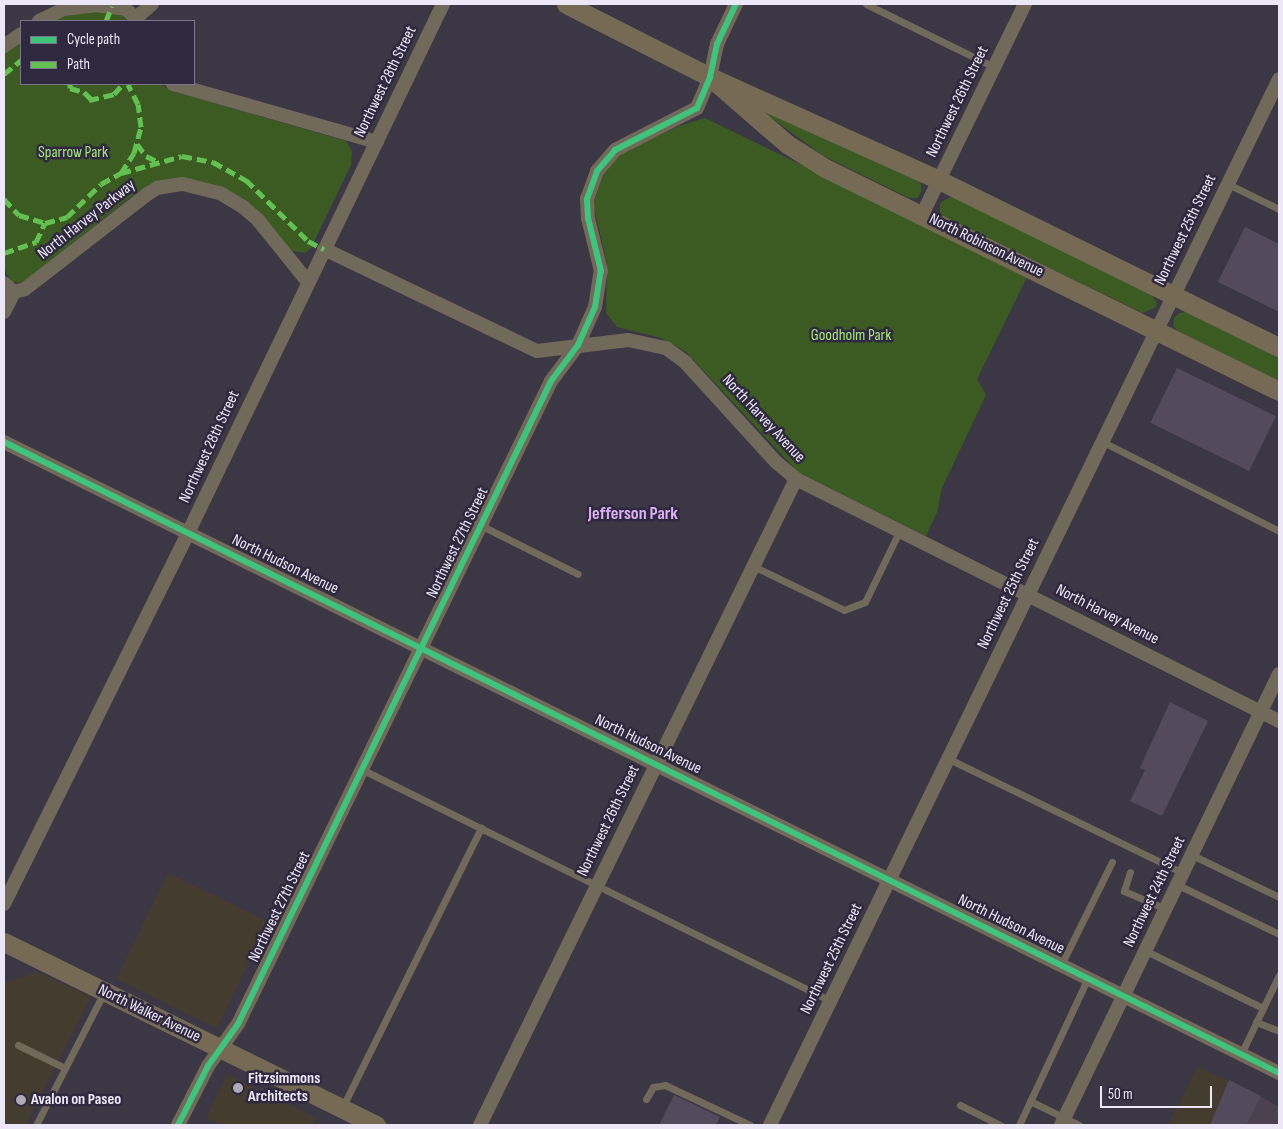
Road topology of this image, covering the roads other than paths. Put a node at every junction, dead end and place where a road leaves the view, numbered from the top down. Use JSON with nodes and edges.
{"nodes":[{"id":1,"x":152,"y":4,"type":"edge"},
{"id":2,"x":443,"y":4,"type":"edge"},
{"id":3,"x":566,"y":4,"type":"edge"},
{"id":4,"x":736,"y":4,"type":"edge"},
{"id":5,"x":866,"y":4,"type":"edge"},
{"id":6,"x":1025,"y":4,"type":"edge"},
{"id":7,"x":137,"y":19,"type":"edge"},
{"id":8,"x":41,"y":20,"type":"edge"},
{"id":9,"x":20,"y":35,"type":"edge"},
{"id":10,"x":4,"y":46,"type":"edge"},
{"id":11,"x":994,"y":67,"type":"junction"},
{"id":12,"x":710,"y":77,"type":"junction"},
{"id":13,"x":1279,"y":79,"type":"edge"},
{"id":14,"x":177,"y":85,"type":"edge"},
{"id":15,"x":377,"y":142,"type":"junction"},
{"id":16,"x":939,"y":180,"type":"junction"},
{"id":17,"x":1228,"y":184,"type":"junction"},
{"id":18,"x":1279,"y":209,"type":"edge"},
{"id":19,"x":922,"y":215,"type":"junction"},
{"id":20,"x":324,"y":249,"type":"junction"},
{"id":21,"x":308,"y":282,"type":"junction"},
{"id":22,"x":9,"y":287,"type":"edge"},
{"id":23,"x":1174,"y":295,"type":"junction"},
{"id":24,"x":4,"y":312,"type":"edge"},
{"id":25,"x":1157,"y":331,"type":"junction"},
{"id":26,"x":578,"y":345,"type":"junction"},
{"id":27,"x":1279,"y":347,"type":"edge"},
{"id":28,"x":1279,"y":391,"type":"edge"},
{"id":29,"x":4,"y":442,"type":"edge"},
{"id":30,"x":1102,"y":442,"type":"junction"},
{"id":31,"x":796,"y":479,"type":"junction"},
{"id":32,"x":482,"y":526,"type":"junction"},
{"id":33,"x":1279,"y":531,"type":"edge"},
{"id":34,"x":899,"y":532,"type":"junction"},
{"id":35,"x":188,"y":533,"type":"junction"},
{"id":36,"x":753,"y":566,"type":"junction"},
{"id":37,"x":578,"y":574,"type":"dead end"},
{"id":38,"x":1028,"y":595,"type":"junction"},
{"id":39,"x":422,"y":648,"type":"junction"},
{"id":40,"x":1279,"y":674,"type":"edge"},
{"id":41,"x":1261,"y":712,"type":"junction"},
{"id":42,"x":1279,"y":721,"type":"edge"},
{"id":43,"x":949,"y":759,"type":"junction"},
{"id":44,"x":656,"y":764,"type":"junction"},
{"id":45,"x":363,"y":770,"type":"junction"},
{"id":46,"x":481,"y":828,"type":"junction"},
{"id":47,"x":1192,"y":855,"type":"junction"},
{"id":48,"x":1112,"y":862,"type":"dead end"},
{"id":49,"x":1130,"y":872,"type":"dead end"},
{"id":50,"x":1181,"y":879,"type":"junction"},
{"id":51,"x":890,"y":880,"type":"junction"},
{"id":52,"x":597,"y":886,"type":"junction"},
{"id":53,"x":1279,"y":897,"type":"edge"},
{"id":54,"x":4,"y":904,"type":"edge"},
{"id":55,"x":1166,"y":909,"type":"junction"},
{"id":56,"x":1279,"y":934,"type":"edge"},
{"id":57,"x":4,"y":942,"type":"edge"},
{"id":58,"x":1146,"y":951,"type":"junction"},
{"id":59,"x":1061,"y":965,"type":"junction"},
{"id":60,"x":1279,"y":975,"type":"edge"},
{"id":61,"x":1088,"y":978,"type":"junction"},
{"id":62,"x":104,"y":991,"type":"junction"},
{"id":63,"x":1124,"y":996,"type":"junction"},
{"id":64,"x":831,"y":1001,"type":"junction"},
{"id":65,"x":1263,"y":1008,"type":"junction"},
{"id":66,"x":1256,"y":1022,"type":"junction"},
{"id":67,"x":1279,"y":1031,"type":"edge"},
{"id":68,"x":18,"y":1045,"type":"dead end"},
{"id":69,"x":221,"y":1049,"type":"junction"},
{"id":70,"x":1241,"y":1054,"type":"junction"},
{"id":71,"x":65,"y":1068,"type":"junction"},
{"id":72,"x":1279,"y":1073,"type":"edge"},
{"id":73,"x":646,"y":1099,"type":"dead end"},
{"id":74,"x":1030,"y":1101,"type":"junction"},
{"id":75,"x":960,"y":1106,"type":"dead end"},
{"id":76,"x":342,"y":1109,"type":"junction"},
{"id":77,"x":1063,"y":1122,"type":"edge"},
{"id":78,"x":36,"y":1125,"type":"edge"},
{"id":79,"x":178,"y":1125,"type":"edge"},
{"id":80,"x":376,"y":1125,"type":"edge"},
{"id":81,"x":480,"y":1125,"type":"edge"},
{"id":82,"x":750,"y":1125,"type":"edge"},
{"id":83,"x":770,"y":1125,"type":"edge"},
{"id":84,"x":1000,"y":1125,"type":"edge"},
{"id":85,"x":1019,"y":1125,"type":"edge"},
{"id":86,"x":1079,"y":1125,"type":"edge"}],
"edges":[{"from":1,"to":7,"type":"street"},
{"from":2,"to":15,"type":"street","name":"Northwest 28th Street"},
{"from":3,"to":12,"type":"street","name":"North Robinson Avenue"},
{"from":4,"to":12,"type":"street","name":"Northwest 27th Street"},
{"from":5,"to":11,"type":"lane"},
{"from":6,"to":11,"type":"street","name":"Northwest 26th Street"},
{"from":7,"to":8,"type":"street"},
{"from":9,"to":10,"type":"street"},
{"from":11,"to":16,"type":"street","name":"Northwest 26th Street"},
{"from":12,"to":16,"type":"street","name":"North Robinson Avenue"},
{"from":12,"to":19,"type":"street","name":"North Robinson Avenue"},
{"from":12,"to":26,"type":"street","name":"Northwest 27th Street"},
{"from":13,"to":17,"type":"street","name":"Northwest 25th Street"},
{"from":14,"to":15,"type":"street"},
{"from":15,"to":20,"type":"street","name":"Northwest 28th Street"},
{"from":16,"to":19,"type":"street","name":"Northwest 26th Street"},
{"from":16,"to":23,"type":"street","name":"North Robinson Avenue"},
{"from":17,"to":18,"type":"lane"},
{"from":17,"to":23,"type":"street","name":"Northwest 25th Street"},
{"from":19,"to":25,"type":"street","name":"North Robinson Avenue"},
{"from":20,"to":21,"type":"street","name":"Northwest 28th Street"},
{"from":20,"to":26,"type":"street","name":"North Harvey Avenue"},
{"from":21,"to":22,"type":"street","name":"North Harvey Parkway"},
{"from":21,"to":35,"type":"street","name":"Northwest 28th Street"},
{"from":22,"to":24,"type":"street"},
{"from":23,"to":25,"type":"street","name":"Northwest 25th Street"},
{"from":23,"to":27,"type":"street","name":"North Robinson Avenue"},
{"from":25,"to":28,"type":"street","name":"North Robinson Avenue"},
{"from":25,"to":30,"type":"street","name":"Northwest 25th Street"},
{"from":26,"to":31,"type":"street","name":"North Harvey Avenue"},
{"from":26,"to":32,"type":"street","name":"Northwest 27th Street"},
{"from":29,"to":35,"type":"street","name":"North Hudson Avenue"},
{"from":30,"to":33,"type":"lane"},
{"from":30,"to":38,"type":"street","name":"Northwest 25th Street"},
{"from":31,"to":34,"type":"street","name":"North Harvey Avenue"},
{"from":31,"to":36,"type":"street","name":"Northwest 26th Street"},
{"from":32,"to":37,"type":"lane"},
{"from":32,"to":39,"type":"street","name":"Northwest 27th Street"},
{"from":34,"to":36,"type":"lane"},
{"from":34,"to":38,"type":"street","name":"North Harvey Avenue"},
{"from":35,"to":39,"type":"street","name":"North Hudson Avenue"},
{"from":35,"to":54,"type":"street","name":"Northwest 28th Street"},
{"from":36,"to":44,"type":"street","name":"Northwest 26th Street"},
{"from":38,"to":41,"type":"street","name":"North Harvey Avenue"},
{"from":38,"to":43,"type":"street","name":"Northwest 25th Street"},
{"from":39,"to":44,"type":"street","name":"North Hudson Avenue"},
{"from":39,"to":45,"type":"street","name":"Northwest 27th Street"},
{"from":40,"to":41,"type":"street","name":"Northwest 24th Street"},
{"from":41,"to":42,"type":"street","name":"North Harvey Avenue"},
{"from":41,"to":47,"type":"street","name":"Northwest 24th Street"},
{"from":43,"to":50,"type":"lane"},
{"from":43,"to":51,"type":"street","name":"Northwest 25th Street"},
{"from":44,"to":51,"type":"street","name":"North Hudson Avenue"},
{"from":44,"to":52,"type":"street","name":"Northwest 26th Street"},
{"from":45,"to":46,"type":"lane"},
{"from":45,"to":69,"type":"street","name":"Northwest 27th Street"},
{"from":46,"to":52,"type":"lane"},
{"from":46,"to":76,"type":"lane"},
{"from":47,"to":50,"type":"street","name":"Northwest 24th Street"},
{"from":47,"to":53,"type":"lane"},
{"from":48,"to":59,"type":"lane"},
{"from":49,"to":55,"type":"lane"},
{"from":50,"to":55,"type":"street","name":"Northwest 24th Street"},
{"from":50,"to":56,"type":"lane"},
{"from":51,"to":59,"type":"street","name":"North Hudson Avenue"},
{"from":51,"to":64,"type":"street","name":"Northwest 25th Street"},
{"from":52,"to":64,"type":"lane"},
{"from":52,"to":81,"type":"street","name":"Northwest 26th Street"},
{"from":55,"to":58,"type":"street","name":"Northwest 24th Street"},
{"from":57,"to":62,"type":"street","name":"North Walker Avenue"},
{"from":58,"to":63,"type":"street","name":"Northwest 24th Street"},
{"from":58,"to":65,"type":"lane"},
{"from":59,"to":61,"type":"street","name":"North Hudson Avenue"},
{"from":60,"to":65,"type":"lane"},
{"from":61,"to":63,"type":"street","name":"North Hudson Avenue"},
{"from":61,"to":74,"type":"lane"},
{"from":62,"to":69,"type":"street","name":"North Walker Avenue"},
{"from":62,"to":71,"type":"lane"},
{"from":63,"to":70,"type":"street","name":"North Hudson Avenue"},
{"from":63,"to":77,"type":"street","name":"Northwest 24th Street"},
{"from":64,"to":83,"type":"street","name":"Northwest 25th Street"},
{"from":65,"to":66,"type":"lane"},
{"from":66,"to":67,"type":"lane"},
{"from":66,"to":70,"type":"lane"},
{"from":68,"to":71,"type":"lane"},
{"from":69,"to":76,"type":"street","name":"North Walker Avenue"},
{"from":69,"to":79,"type":"street","name":"Northwest 27th Street"},
{"from":70,"to":72,"type":"street","name":"North Hudson Avenue"},
{"from":71,"to":78,"type":"lane"},
{"from":73,"to":82,"type":"lane"},
{"from":74,"to":77,"type":"lane"},
{"from":74,"to":85,"type":"lane"},
{"from":75,"to":84,"type":"lane"},
{"from":76,"to":80,"type":"street","name":"North Walker Avenue"},
{"from":77,"to":86,"type":"lane"}]}
